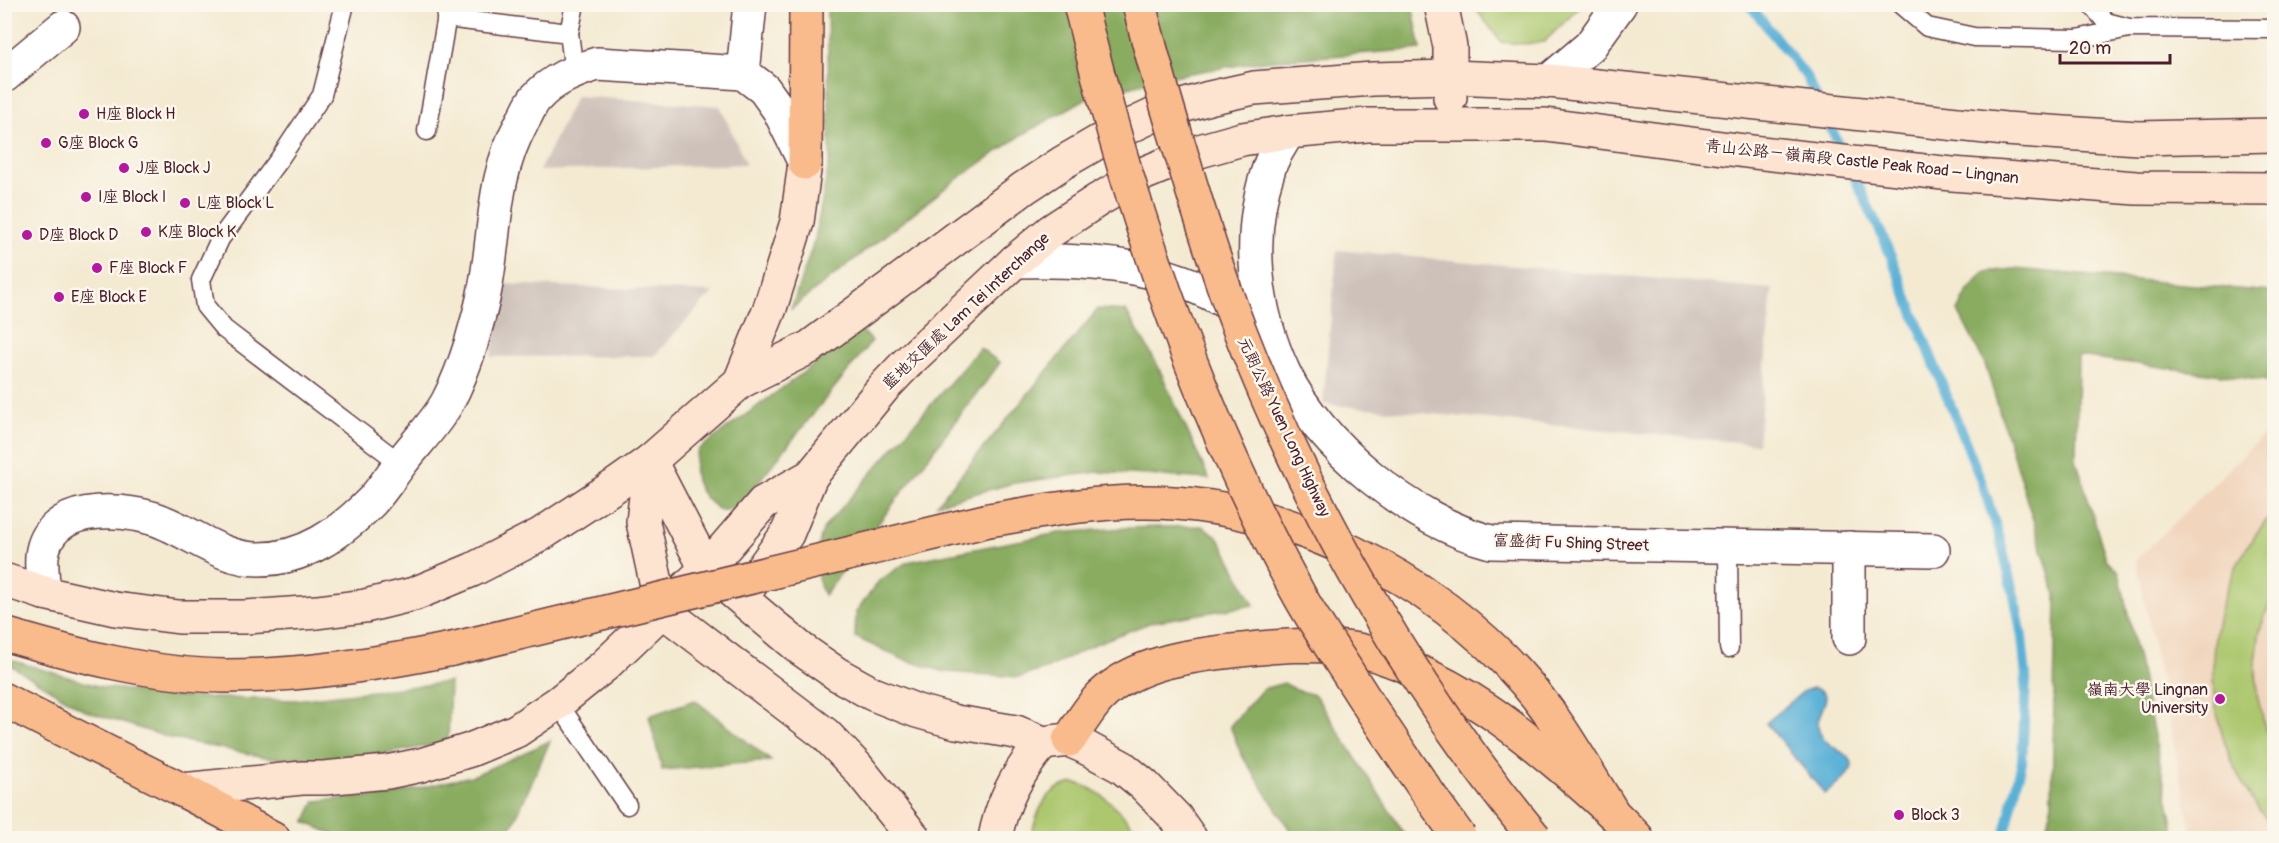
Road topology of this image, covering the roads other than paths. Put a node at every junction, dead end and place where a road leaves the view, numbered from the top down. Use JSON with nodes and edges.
{"nodes":[{"id":1,"x":345,"y":4,"type":"edge"},
{"id":2,"x":575,"y":4,"type":"edge"},
{"id":3,"x":750,"y":4,"type":"edge"},
{"id":4,"x":806,"y":4,"type":"edge"},
{"id":5,"x":1080,"y":4,"type":"edge"},
{"id":6,"x":1139,"y":4,"type":"edge"},
{"id":7,"x":1441,"y":4,"type":"edge"},
{"id":8,"x":1620,"y":4,"type":"edge"},
{"id":9,"x":1900,"y":4,"type":"edge"},
{"id":10,"x":2091,"y":4,"type":"edge"},
{"id":11,"x":448,"y":11,"type":"edge"},
{"id":12,"x":63,"y":27,"type":"dead end"},
{"id":13,"x":2129,"y":28,"type":"junction"},
{"id":14,"x":2274,"y":29,"type":"edge"},
{"id":15,"x":569,"y":33,"type":"junction"},
{"id":16,"x":574,"y":71,"type":"junction"},
{"id":17,"x":743,"y":73,"type":"junction"},
{"id":18,"x":4,"y":76,"type":"edge"},
{"id":19,"x":1450,"y":77,"type":"junction"},
{"id":20,"x":1549,"y":81,"type":"junction"},
{"id":21,"x":1450,"y":124,"type":"junction"},
{"id":22,"x":427,"y":131,"type":"dead end"},
{"id":23,"x":1288,"y":132,"type":"junction"},
{"id":24,"x":2274,"y":135,"type":"edge"},
{"id":25,"x":805,"y":164,"type":"junction"},
{"id":26,"x":2274,"y":189,"type":"edge"},
{"id":27,"x":1015,"y":261,"type":"junction"},
{"id":28,"x":1270,"y":333,"type":"junction"},
{"id":29,"x":740,"y":382,"type":"junction"},
{"id":30,"x":650,"y":461,"type":"junction"},
{"id":31,"x":400,"y":463,"type":"junction"},
{"id":32,"x":811,"y":476,"type":"junction"},
{"id":33,"x":1728,"y":546,"type":"junction"},
{"id":34,"x":1849,"y":548,"type":"junction"},
{"id":35,"x":1933,"y":550,"type":"dead end"},
{"id":36,"x":706,"y":569,"type":"junction"},
{"id":37,"x":4,"y":580,"type":"edge"},
{"id":38,"x":44,"y":593,"type":"junction"},
{"id":39,"x":740,"y":599,"type":"junction"},
{"id":40,"x":662,"y":610,"type":"junction"},
{"id":41,"x":4,"y":634,"type":"edge"},
{"id":42,"x":1849,"y":638,"type":"dead end"},
{"id":43,"x":1729,"y":648,"type":"dead end"},
{"id":44,"x":4,"y":700,"type":"edge"},
{"id":45,"x":558,"y":703,"type":"junction"},
{"id":46,"x":1056,"y":741,"type":"junction"},
{"id":47,"x":182,"y":790,"type":"junction"},
{"id":48,"x":627,"y":805,"type":"dead end"},
{"id":49,"x":1611,"y":810,"type":"junction"},
{"id":50,"x":273,"y":838,"type":"edge"},
{"id":51,"x":914,"y":838,"type":"edge"},
{"id":52,"x":995,"y":838,"type":"edge"},
{"id":53,"x":1190,"y":838,"type":"edge"},
{"id":54,"x":1460,"y":838,"type":"edge"},
{"id":55,"x":1535,"y":838,"type":"edge"},
{"id":56,"x":1637,"y":838,"type":"edge"}],
"edges":[{"from":1,"to":31,"type":"lane"},
{"from":2,"to":15,"type":"lane"},
{"from":3,"to":17,"type":"street"},
{"from":4,"to":25,"type":"main road"},
{"from":5,"to":54,"type":"main road","bridge":true},
{"from":6,"to":55,"type":"main road","name":"元朗公路 Yuen Long Highway","bridge":true},
{"from":7,"to":19,"type":"main road"},
{"from":8,"to":20,"type":"street"},
{"from":9,"to":13,"type":"lane"},
{"from":10,"to":13,"type":"lane"},
{"from":11,"to":15,"type":"lane"},
{"from":11,"to":22,"type":"lane"},
{"from":12,"to":18,"type":"street"},
{"from":13,"to":14,"type":"lane"},
{"from":15,"to":16,"type":"lane"},
{"from":16,"to":17,"type":"street"},
{"from":16,"to":31,"type":"street"},
{"from":17,"to":25,"type":"street"},
{"from":19,"to":20,"type":"main road"},
{"from":19,"to":21,"type":"main road"},
{"from":19,"to":29,"type":"main road"},
{"from":20,"to":24,"type":"main road"},
{"from":21,"to":23,"type":"main road","name":"藍地交匯處 Lam Tei Interchange"},
{"from":21,"to":26,"type":"main road","name":"青山公路－嶺南段 Castle Peak Road – Lingnan"},
{"from":23,"to":27,"type":"main road","name":"藍地交匯處 Lam Tei Interchange"},
{"from":23,"to":28,"type":"street","name":"富盛街 Fu Shing Street"},
{"from":25,"to":29,"type":"main road"},
{"from":27,"to":28,"type":"street"},
{"from":27,"to":32,"type":"main road","name":"藍地交匯處 Lam Tei Interchange"},
{"from":28,"to":33,"type":"street","name":"富盛街 Fu Shing Street"},
{"from":29,"to":30,"type":"main road"},
{"from":30,"to":36,"type":"main road"},
{"from":30,"to":38,"type":"main road"},
{"from":30,"to":40,"type":"main road"},
{"from":31,"to":38,"type":"street"},
{"from":32,"to":36,"type":"main road","name":"藍地交匯處 Lam Tei Interchange"},
{"from":32,"to":39,"type":"main road"},
{"from":33,"to":34,"type":"street","name":"富盛街 Fu Shing Street"},
{"from":33,"to":43,"type":"lane"},
{"from":34,"to":35,"type":"street","name":"富盛街 Fu Shing Street"},
{"from":34,"to":42,"type":"street"},
{"from":36,"to":39,"type":"main road"},
{"from":36,"to":40,"type":"main road"},
{"from":37,"to":38,"type":"main road"},
{"from":39,"to":46,"type":"main road"},
{"from":40,"to":45,"type":"main road"},
{"from":40,"to":51,"type":"main road"},
{"from":41,"to":49,"type":"main road","bridge":true},
{"from":44,"to":47,"type":"main road"},
{"from":45,"to":47,"type":"main road"},
{"from":45,"to":48,"type":"lane"},
{"from":46,"to":49,"type":"main road"},
{"from":46,"to":52,"type":"main road"},
{"from":46,"to":53,"type":"main road"},
{"from":47,"to":50,"type":"main road"},
{"from":49,"to":56,"type":"main road"}]}
